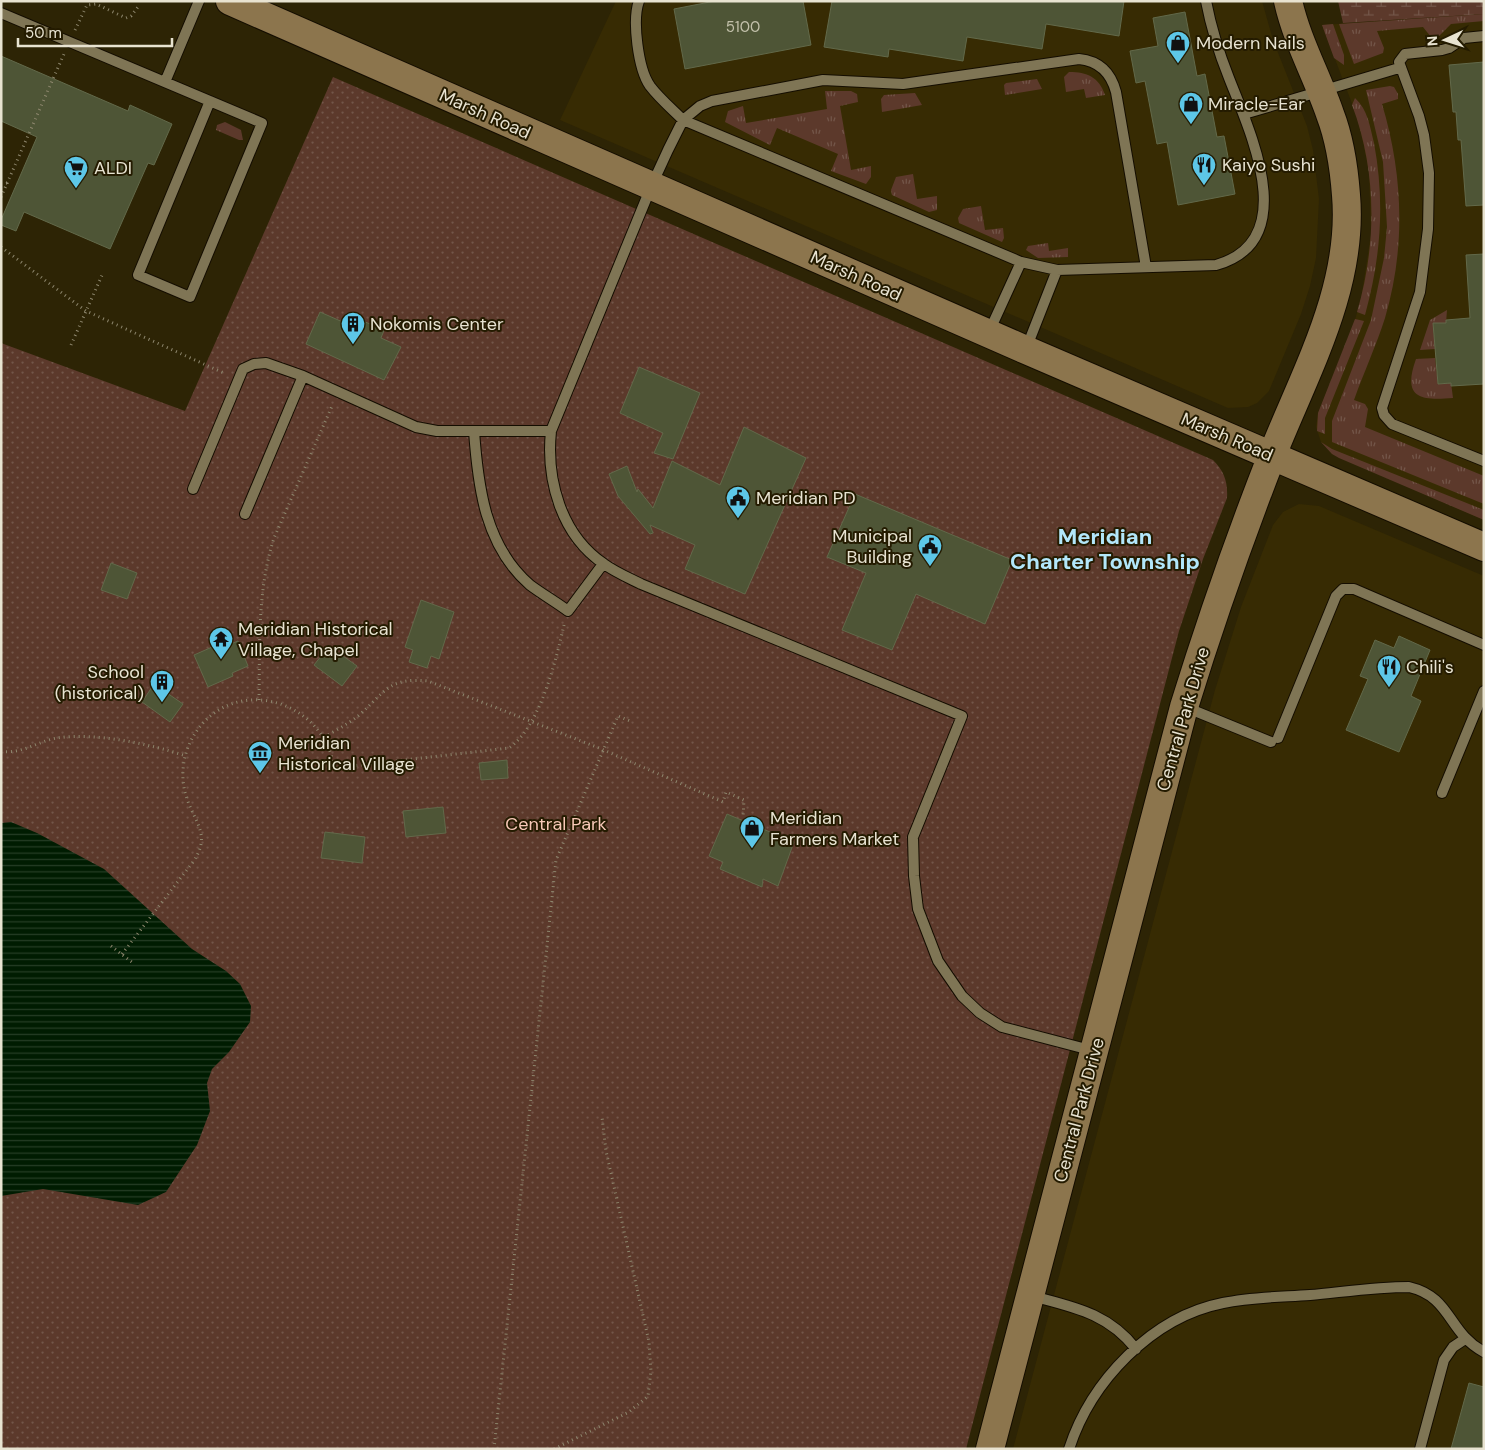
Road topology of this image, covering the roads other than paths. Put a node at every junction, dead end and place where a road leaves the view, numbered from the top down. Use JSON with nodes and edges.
{"nodes":[{"id":1,"x":199,"y":1,"type":"edge"},
{"id":2,"x":230,"y":1,"type":"edge"},
{"id":3,"x":639,"y":1,"type":"edge"},
{"id":4,"x":1206,"y":1,"type":"edge"},
{"id":5,"x":1288,"y":1,"type":"edge"},
{"id":6,"x":1,"y":13,"type":"edge"},
{"id":7,"x":1484,"y":36,"type":"edge"},
{"id":8,"x":1399,"y":68,"type":"junction"},
{"id":9,"x":165,"y":82,"type":"junction"},
{"id":10,"x":1321,"y":89,"type":"junction"},
{"id":11,"x":210,"y":101,"type":"junction"},
{"id":12,"x":1244,"y":114,"type":"junction"},
{"id":13,"x":683,"y":120,"type":"junction"},
{"id":14,"x":651,"y":187,"type":"junction"},
{"id":15,"x":1021,"y":262,"type":"junction"},
{"id":16,"x":1146,"y":267,"type":"junction"},
{"id":17,"x":1057,"y":270,"type":"junction"},
{"id":18,"x":988,"y":334,"type":"junction"},
{"id":19,"x":1026,"y":350,"type":"junction"},
{"id":20,"x":303,"y":376,"type":"junction"},
{"id":21,"x":474,"y":431,"type":"junction"},
{"id":22,"x":551,"y":431,"type":"junction"},
{"id":23,"x":1272,"y":457,"type":"junction"},
{"id":24,"x":1484,"y":461,"type":"edge"},
{"id":25,"x":193,"y":489,"type":"dead end"},
{"id":26,"x":245,"y":514,"type":"dead end"},
{"id":27,"x":1484,"y":546,"type":"edge"},
{"id":28,"x":603,"y":564,"type":"junction"},
{"id":29,"x":1484,"y":644,"type":"edge"},
{"id":30,"x":1484,"y":691,"type":"edge"},
{"id":31,"x":1184,"y":707,"type":"junction"},
{"id":32,"x":1442,"y":793,"type":"dead end"},
{"id":33,"x":1095,"y":1052,"type":"junction"},
{"id":34,"x":1031,"y":1296,"type":"junction"},
{"id":35,"x":1464,"y":1338,"type":"junction"},
{"id":36,"x":1136,"y":1349,"type":"junction"},
{"id":37,"x":1484,"y":1352,"type":"edge"},
{"id":38,"x":990,"y":1449,"type":"edge"},
{"id":39,"x":1069,"y":1449,"type":"edge"},
{"id":40,"x":1420,"y":1449,"type":"edge"}],
"edges":[{"from":1,"to":9,"type":"lane"},
{"from":2,"to":14,"type":"street","name":"Marsh Road"},
{"from":3,"to":13,"type":"lane"},
{"from":4,"to":12,"type":"lane"},
{"from":5,"to":10,"type":"street","name":"Central Park Drive"},
{"from":6,"to":9,"type":"lane"},
{"from":7,"to":8,"type":"lane"},
{"from":8,"to":10,"type":"lane"},
{"from":8,"to":24,"type":"lane"},
{"from":9,"to":11,"type":"lane"},
{"from":10,"to":12,"type":"lane"},
{"from":10,"to":23,"type":"street","name":"Central Park Drive"},
{"from":11,"to":11,"type":"lane"},
{"from":12,"to":16,"type":"lane"},
{"from":13,"to":14,"type":"lane"},
{"from":13,"to":15,"type":"lane"},
{"from":13,"to":16,"type":"lane"},
{"from":14,"to":18,"type":"street","name":"Marsh Road"},
{"from":14,"to":22,"type":"lane"},
{"from":15,"to":17,"type":"lane"},
{"from":15,"to":18,"type":"lane"},
{"from":16,"to":17,"type":"lane"},
{"from":17,"to":19,"type":"lane"},
{"from":18,"to":19,"type":"street","name":"Marsh Road"},
{"from":19,"to":23,"type":"street","name":"Marsh Road"},
{"from":20,"to":21,"type":"lane"},
{"from":20,"to":25,"type":"lane"},
{"from":20,"to":26,"type":"lane"},
{"from":21,"to":22,"type":"lane"},
{"from":21,"to":28,"type":"lane"},
{"from":22,"to":28,"type":"lane"},
{"from":23,"to":27,"type":"street","name":"Marsh Road"},
{"from":23,"to":31,"type":"street","name":"Central Park Drive"},
{"from":28,"to":33,"type":"lane"},
{"from":29,"to":31,"type":"lane"},
{"from":30,"to":32,"type":"lane"},
{"from":31,"to":33,"type":"street","name":"Central Park Drive"},
{"from":33,"to":34,"type":"street","name":"Central Park Drive"},
{"from":34,"to":36,"type":"lane"},
{"from":34,"to":38,"type":"street","name":"Central Park Drive"},
{"from":35,"to":36,"type":"lane"},
{"from":35,"to":37,"type":"lane"},
{"from":35,"to":40,"type":"lane"},
{"from":36,"to":39,"type":"lane"}]}
